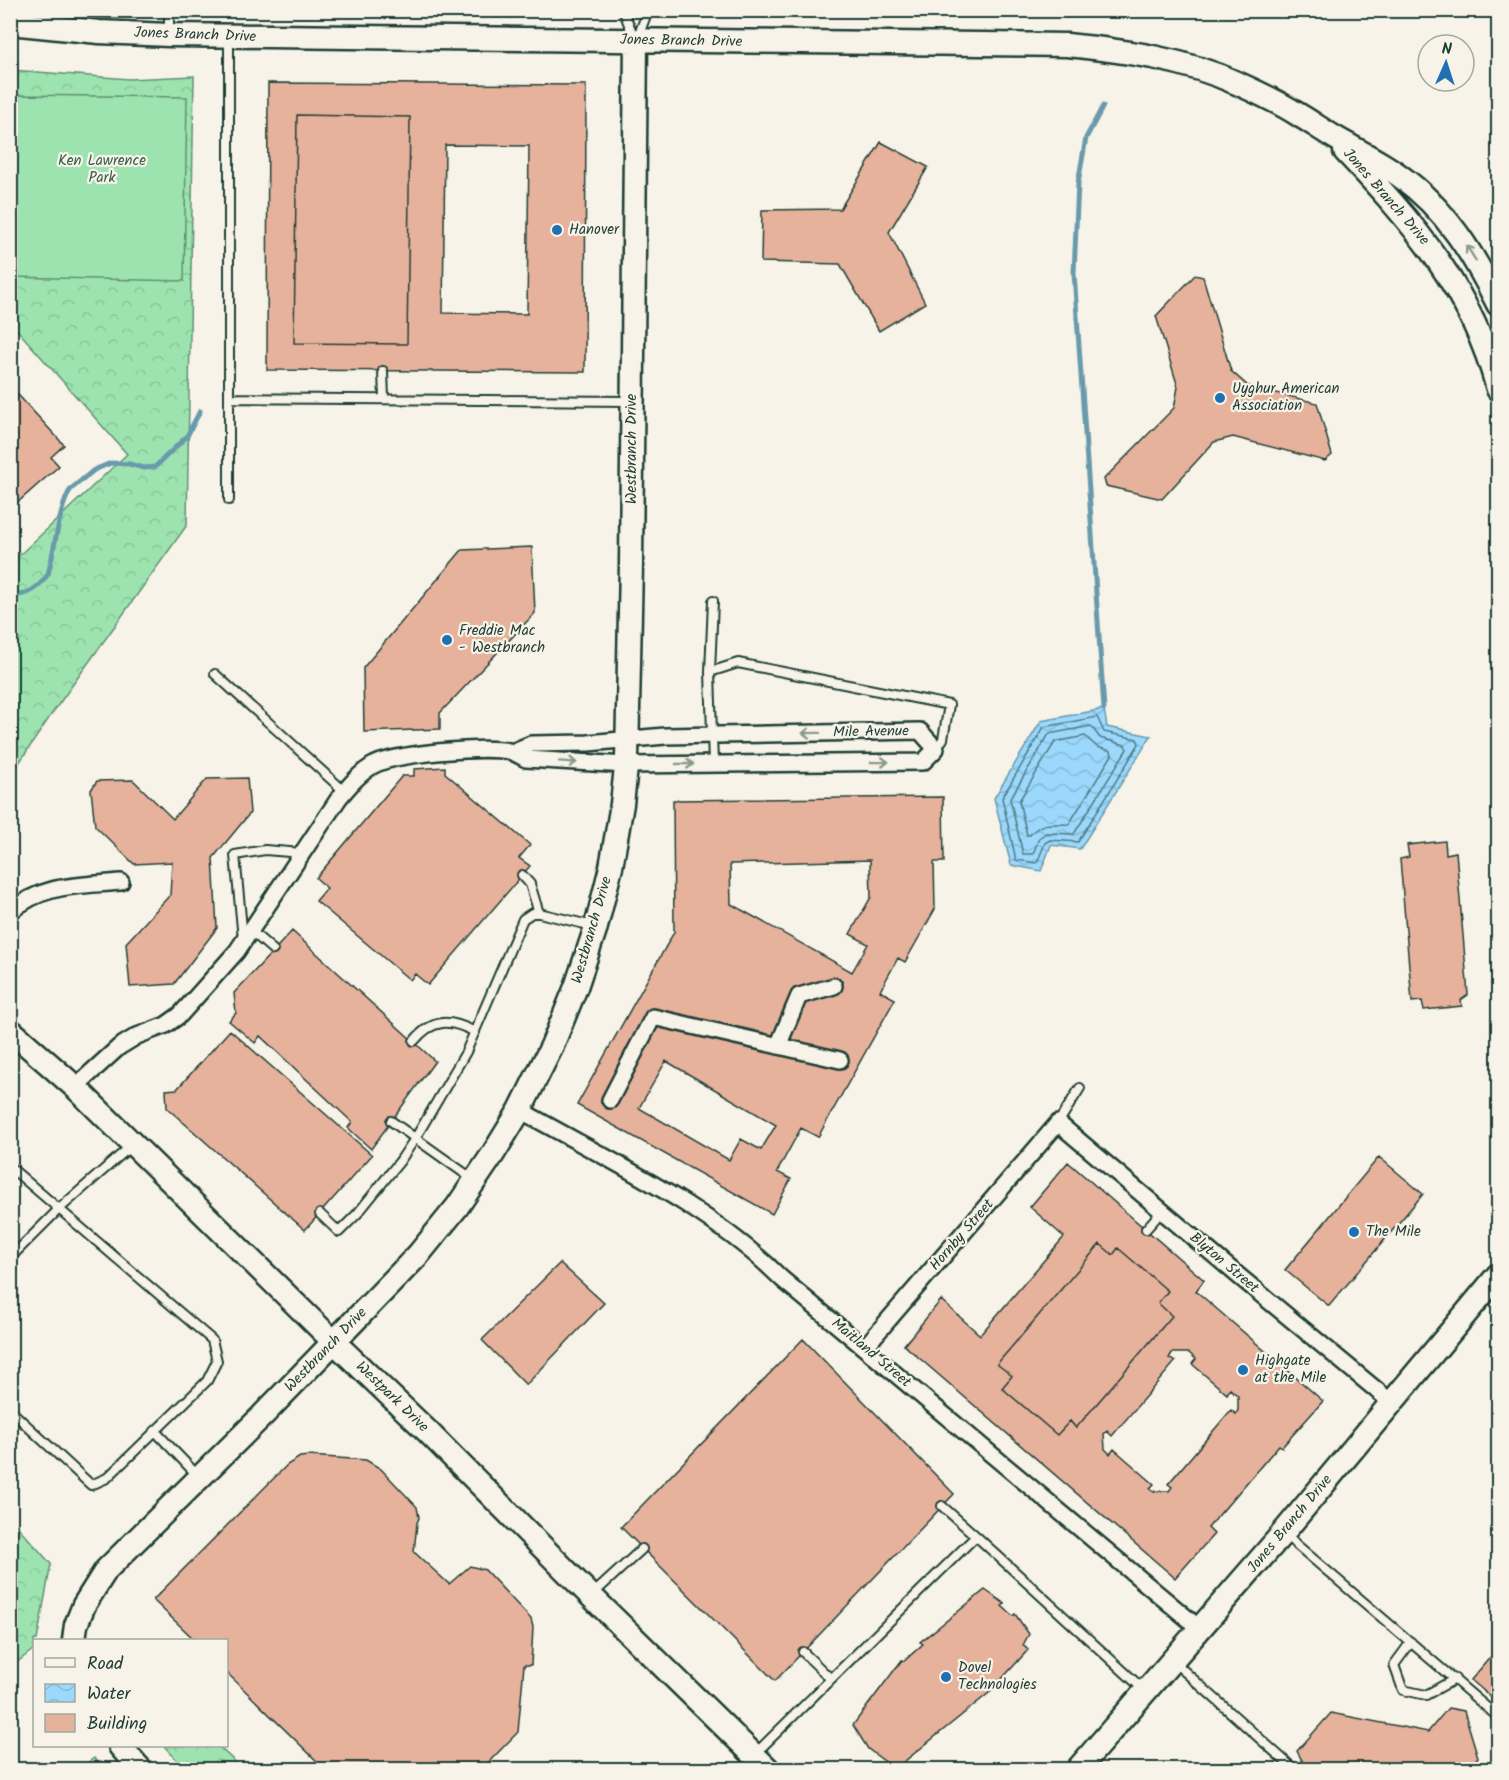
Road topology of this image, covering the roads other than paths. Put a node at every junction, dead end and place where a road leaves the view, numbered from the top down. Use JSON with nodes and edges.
{"nodes":[{"id":1,"x":170,"y":10,"type":"edge"},
{"id":2,"x":623,"y":10,"type":"edge"},
{"id":3,"x":648,"y":10,"type":"edge"},
{"id":4,"x":10,"y":23,"type":"edge"},
{"id":5,"x":169,"y":35,"type":"junction"},
{"id":6,"x":229,"y":36,"type":"junction"},
{"id":7,"x":636,"y":41,"type":"junction"},
{"id":8,"x":1332,"y":136,"type":"junction"},
{"id":9,"x":1498,"y":304,"type":"edge"},
{"id":10,"x":383,"y":371,"type":"dead end"},
{"id":11,"x":1498,"y":389,"type":"edge"},
{"id":12,"x":229,"y":398,"type":"junction"},
{"id":13,"x":384,"y":399,"type":"junction"},
{"id":14,"x":632,"y":401,"type":"junction"},
{"id":15,"x":229,"y":500,"type":"dead end"},
{"id":16,"x":713,"y":601,"type":"dead end"},
{"id":17,"x":710,"y":672,"type":"junction"},
{"id":18,"x":215,"y":674,"type":"dead end"},
{"id":19,"x":712,"y":735,"type":"junction"},
{"id":20,"x":626,"y":740,"type":"junction"},
{"id":21,"x":936,"y":749,"type":"junction"},
{"id":22,"x":512,"y":752,"type":"junction"},
{"id":23,"x":713,"y":764,"type":"junction"},
{"id":24,"x":626,"y":765,"type":"junction"},
{"id":25,"x":344,"y":791,"type":"junction"},
{"id":26,"x":302,"y":853,"type":"junction"},
{"id":27,"x":522,"y":875,"type":"dead end"},
{"id":28,"x":121,"y":882,"type":"dead end"},
{"id":29,"x":10,"y":912,"type":"edge"},
{"id":30,"x":539,"y":913,"type":"junction"},
{"id":31,"x":596,"y":927,"type":"junction"},
{"id":32,"x":247,"y":935,"type":"junction"},
{"id":33,"x":273,"y":950,"type":"dead end"},
{"id":34,"x":834,"y":986,"type":"dead end"},
{"id":35,"x":10,"y":1030,"type":"edge"},
{"id":36,"x":475,"y":1032,"type":"junction"},
{"id":37,"x":414,"y":1041,"type":"dead end"},
{"id":38,"x":778,"y":1046,"type":"junction"},
{"id":39,"x":840,"y":1060,"type":"dead end"},
{"id":40,"x":75,"y":1087,"type":"junction"},
{"id":41,"x":1080,"y":1088,"type":"dead end"},
{"id":42,"x":610,"y":1100,"type":"dead end"},
{"id":43,"x":520,"y":1110,"type":"junction"},
{"id":44,"x":391,"y":1121,"type":"dead end"},
{"id":45,"x":1058,"y":1123,"type":"junction"},
{"id":46,"x":416,"y":1137,"type":"junction"},
{"id":47,"x":133,"y":1144,"type":"junction"},
{"id":48,"x":10,"y":1167,"type":"edge"},
{"id":49,"x":475,"y":1180,"type":"junction"},
{"id":50,"x":58,"y":1210,"type":"junction"},
{"id":51,"x":1162,"y":1211,"type":"junction"},
{"id":52,"x":320,"y":1214,"type":"dead end"},
{"id":53,"x":1146,"y":1229,"type":"dead end"},
{"id":54,"x":10,"y":1258,"type":"edge"},
{"id":55,"x":1498,"y":1275,"type":"edge"},
{"id":56,"x":333,"y":1341,"type":"junction"},
{"id":57,"x":865,"y":1347,"type":"junction"},
{"id":58,"x":1391,"y":1402,"type":"junction"},
{"id":59,"x":10,"y":1410,"type":"edge"},
{"id":60,"x":155,"y":1431,"type":"junction"},
{"id":61,"x":199,"y":1477,"type":"junction"},
{"id":62,"x":942,"y":1506,"type":"dead end"},
{"id":63,"x":1283,"y":1533,"type":"junction"},
{"id":64,"x":976,"y":1536,"type":"junction"},
{"id":65,"x":642,"y":1549,"type":"dead end"},
{"id":66,"x":591,"y":1596,"type":"junction"},
{"id":67,"x":1200,"y":1629,"type":"junction"},
{"id":68,"x":74,"y":1639,"type":"edge"},
{"id":69,"x":1411,"y":1642,"type":"junction"},
{"id":70,"x":803,"y":1652,"type":"dead end"},
{"id":71,"x":1171,"y":1659,"type":"junction"},
{"id":72,"x":831,"y":1679,"type":"junction"},
{"id":73,"x":1455,"y":1679,"type":"junction"},
{"id":74,"x":1145,"y":1691,"type":"junction"},
{"id":75,"x":1498,"y":1717,"type":"edge"},
{"id":76,"x":121,"y":1747,"type":"edge"},
{"id":77,"x":761,"y":1762,"type":"edge"},
{"id":78,"x":141,"y":1770,"type":"edge"},
{"id":79,"x":1077,"y":1770,"type":"edge"},
{"id":80,"x":1295,"y":1770,"type":"edge"}],
"edges":[{"from":1,"to":5,"type":"lane"},
{"from":2,"to":7,"type":"lane"},
{"from":3,"to":7,"type":"lane"},
{"from":4,"to":5,"type":"street","name":"Jones Branch Drive"},
{"from":5,"to":6,"type":"street","name":"Jones Branch Drive"},
{"from":6,"to":7,"type":"street","name":"Jones Branch Drive"},
{"from":6,"to":12,"type":"lane"},
{"from":7,"to":8,"type":"street","name":"Jones Branch Drive"},
{"from":7,"to":14,"type":"street","name":"Westbranch Drive"},
{"from":9,"to":8,"type":"street","name":"Jones Branch Drive","one_way":true},
{"from":8,"to":11,"type":"street","name":"Jones Branch Drive"},
{"from":10,"to":13,"type":"lane"},
{"from":12,"to":13,"type":"lane"},
{"from":12,"to":15,"type":"lane"},
{"from":13,"to":14,"type":"lane"},
{"from":14,"to":20,"type":"street","name":"Westbranch Drive"},
{"from":16,"to":17,"type":"lane"},
{"from":17,"to":19,"type":"lane"},
{"from":17,"to":21,"type":"lane"},
{"from":18,"to":25,"type":"lane"},
{"from":19,"to":20,"type":"street","name":"Mile Avenue"},
{"from":21,"to":19,"type":"street","name":"Mile Avenue","one_way":true},
{"from":19,"to":23,"type":"lane"},
{"from":20,"to":22,"type":"street","name":"Mile Avenue"},
{"from":20,"to":24,"type":"street","name":"Westbranch Drive"},
{"from":23,"to":21,"type":"street","name":"Mile Avenue","one_way":true},
{"from":22,"to":24,"type":"street","name":"Mile Avenue","one_way":true},
{"from":22,"to":25,"type":"street"},
{"from":24,"to":23,"type":"street","name":"Mile Avenue","one_way":true},
{"from":24,"to":31,"type":"street","name":"Westbranch Drive"},
{"from":25,"to":26,"type":"street"},
{"from":26,"to":32,"type":"street"},
{"from":26,"to":32,"type":"lane"},
{"from":27,"to":30,"type":"lane"},
{"from":28,"to":29,"type":"street"},
{"from":30,"to":31,"type":"lane"},
{"from":30,"to":36,"type":"lane"},
{"from":31,"to":43,"type":"street","name":"Westbranch Drive"},
{"from":32,"to":33,"type":"lane"},
{"from":32,"to":40,"type":"street"},
{"from":34,"to":38,"type":"street"},
{"from":35,"to":40,"type":"street","name":"Westpark Drive"},
{"from":36,"to":37,"type":"lane"},
{"from":36,"to":46,"type":"lane"},
{"from":38,"to":39,"type":"street"},
{"from":38,"to":42,"type":"street"},
{"from":40,"to":47,"type":"street","name":"Westpark Drive"},
{"from":41,"to":45,"type":"lane"},
{"from":43,"to":49,"type":"street","name":"Westbranch Drive"},
{"from":43,"to":57,"type":"street","name":"Maitland Street"},
{"from":44,"to":46,"type":"lane"},
{"from":45,"to":51,"type":"street","name":"Blyton Street"},
{"from":45,"to":57,"type":"street","name":"Hornby Street"},
{"from":46,"to":49,"type":"lane"},
{"from":46,"to":52,"type":"lane"},
{"from":47,"to":50,"type":"lane"},
{"from":47,"to":56,"type":"street","name":"Westpark Drive"},
{"from":48,"to":50,"type":"lane"},
{"from":49,"to":56,"type":"street","name":"Westbranch Drive"},
{"from":50,"to":54,"type":"lane"},
{"from":50,"to":60,"type":"lane"},
{"from":51,"to":53,"type":"lane"},
{"from":51,"to":58,"type":"street","name":"Blyton Street"},
{"from":55,"to":58,"type":"street","name":"Jones Branch Drive"},
{"from":56,"to":61,"type":"street","name":"Westbranch Drive"},
{"from":56,"to":66,"type":"street","name":"Westpark Drive"},
{"from":57,"to":67,"type":"street","name":"Maitland Street"},
{"from":58,"to":63,"type":"street","name":"Jones Branch Drive"},
{"from":59,"to":60,"type":"lane"},
{"from":60,"to":61,"type":"lane"},
{"from":61,"to":68,"type":"street","name":"Westbranch Drive"},
{"from":62,"to":64,"type":"lane"},
{"from":63,"to":67,"type":"street","name":"Jones Branch Drive"},
{"from":63,"to":69,"type":"lane"},
{"from":64,"to":72,"type":"lane"},
{"from":64,"to":74,"type":"lane"},
{"from":65,"to":66,"type":"lane"},
{"from":66,"to":77,"type":"street","name":"Westpark Drive"},
{"from":67,"to":71,"type":"street","name":"Jones Branch Drive"},
{"from":69,"to":73,"type":"lane"},
{"from":69,"to":73,"type":"lane"},
{"from":70,"to":72,"type":"lane"},
{"from":71,"to":74,"type":"street","name":"Jones Branch Drive"},
{"from":71,"to":80,"type":"lane"},
{"from":72,"to":77,"type":"lane"},
{"from":73,"to":75,"type":"lane"},
{"from":74,"to":79,"type":"street","name":"Jones Branch Drive"},
{"from":76,"to":78,"type":"street"}]}
